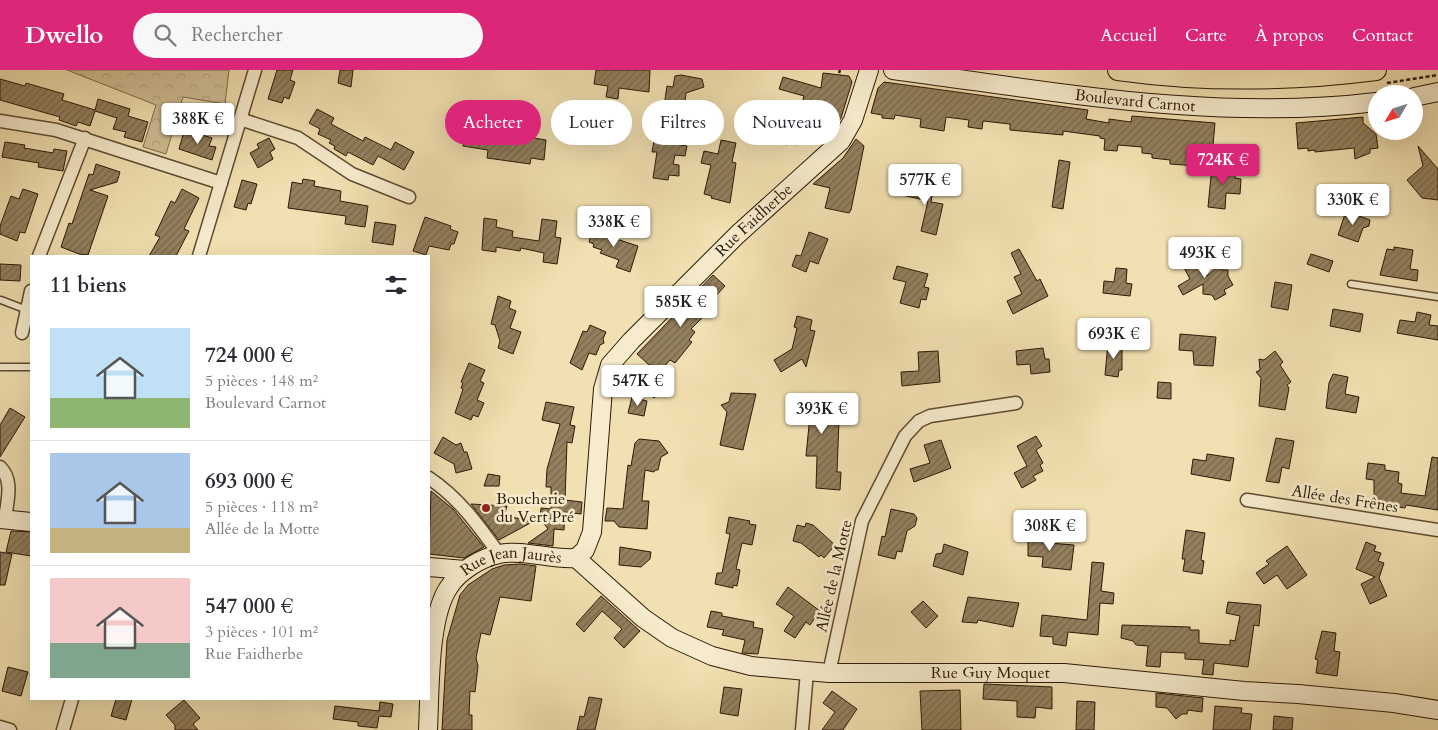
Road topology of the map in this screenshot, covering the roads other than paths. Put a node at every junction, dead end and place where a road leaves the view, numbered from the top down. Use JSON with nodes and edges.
{"nodes":[{"id":1,"x":255,"y":70,"type":"edge"},
{"id":2,"x":869,"y":70,"type":"edge"},
{"id":3,"x":893,"y":70,"type":"edge"},
{"id":4,"x":1118,"y":70,"type":"edge"},
{"id":5,"x":1376,"y":70,"type":"edge"},
{"id":6,"x":1438,"y":92,"type":"edge"},
{"id":7,"x":1423,"y":95,"type":"edge"},
{"id":8,"x":1368,"y":102,"type":"edge"},
{"id":9,"x":240,"y":119,"type":"junction"},
{"id":10,"x":0,"y":121,"type":"edge"},
{"id":11,"x":85,"y":138,"type":"junction"},
{"id":12,"x":221,"y":183,"type":"junction"},
{"id":13,"x":408,"y":197,"type":"dead end"},
{"id":14,"x":39,"y":255,"type":"edge"},
{"id":15,"x":199,"y":255,"type":"edge"},
{"id":16,"x":1351,"y":284,"type":"dead end"},
{"id":17,"x":30,"y":296,"type":"edge"},
{"id":18,"x":1438,"y":297,"type":"edge"},
{"id":19,"x":1,"y":300,"type":"edge"},
{"id":20,"x":27,"y":310,"type":"junction"},
{"id":21,"x":22,"y":333,"type":"dead end"},
{"id":22,"x":0,"y":367,"type":"edge"},
{"id":23,"x":30,"y":367,"type":"edge"},
{"id":24,"x":1016,"y":403,"type":"dead end"},
{"id":25,"x":0,"y":467,"type":"edge"},
{"id":26,"x":430,"y":479,"type":"edge"},
{"id":27,"x":1247,"y":500,"type":"dead end"},
{"id":28,"x":2,"y":519,"type":"edge"},
{"id":29,"x":30,"y":522,"type":"edge"},
{"id":30,"x":1438,"y":530,"type":"edge"},
{"id":31,"x":499,"y":554,"type":"junction"},
{"id":32,"x":576,"y":558,"type":"junction"},
{"id":33,"x":430,"y":567,"type":"edge"},
{"id":34,"x":465,"y":570,"type":"junction"},
{"id":35,"x":807,"y":672,"type":"junction"},
{"id":36,"x":829,"y":673,"type":"junction"},
{"id":37,"x":430,"y":698,"type":"edge"},
{"id":38,"x":72,"y":700,"type":"edge"},
{"id":39,"x":430,"y":700,"type":"edge"},
{"id":40,"x":1438,"y":710,"type":"edge"},
{"id":41,"x":0,"y":727,"type":"edge"},
{"id":42,"x":10,"y":730,"type":"edge"},
{"id":43,"x":63,"y":730,"type":"edge"},
{"id":44,"x":428,"y":730,"type":"edge"},
{"id":45,"x":802,"y":730,"type":"edge"}],
"edges":[{"from":1,"to":9,"type":"street"},
{"from":2,"to":32,"type":"street","name":"Rue Faidherbe"},
{"from":3,"to":8,"type":"street","name":"Boulevard Carnot"},
{"from":4,"to":5,"type":"main road","name":"Boulevard Carnot"},
{"from":6,"to":7,"type":"street"},
{"from":9,"to":12,"type":"street"},
{"from":9,"to":13,"type":"street"},
{"from":10,"to":11,"type":"street"},
{"from":11,"to":12,"type":"street"},
{"from":11,"to":14,"type":"street"},
{"from":12,"to":15,"type":"street"},
{"from":16,"to":18,"type":"lane"},
{"from":17,"to":20,"type":"street"},
{"from":19,"to":20,"type":"lane"},
{"from":20,"to":21,"type":"street"},
{"from":22,"to":23,"type":"lane"},
{"from":24,"to":36,"type":"street","name":"Allée de la Motte"},
{"from":25,"to":28,"type":"street"},
{"from":26,"to":31,"type":"street"},
{"from":27,"to":30,"type":"street","name":"Allée des Frênes"},
{"from":28,"to":29,"type":"street"},
{"from":31,"to":32,"type":"street","name":"Rue Jean Jaurès"},
{"from":31,"to":34,"type":"street","name":"Rue Jean Jaurès"},
{"from":32,"to":35,"type":"street","name":"Rue Guy Moquet"},
{"from":33,"to":34,"type":"street"},
{"from":34,"to":37,"type":"street","name":"Rue Jean Jaurès"},
{"from":35,"to":36,"type":"street","name":"Rue Guy Moquet"},
{"from":35,"to":45,"type":"street"},
{"from":36,"to":40,"type":"street","name":"Rue Guy Moquet"},
{"from":38,"to":43,"type":"street"},
{"from":39,"to":44,"type":"street","name":"Rue Jean Jaurès"},
{"from":41,"to":42,"type":"street"}]}
